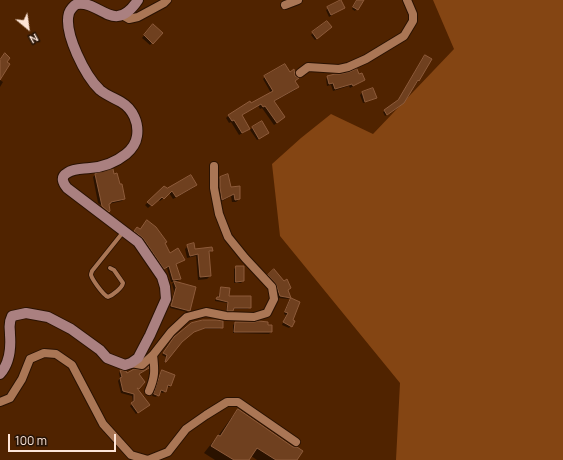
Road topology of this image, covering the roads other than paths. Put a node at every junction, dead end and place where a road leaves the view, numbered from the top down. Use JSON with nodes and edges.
{"nodes":[{"id":1,"x":138,"y":0,"type":"edge"},
{"id":2,"x":167,"y":0,"type":"edge"},
{"id":3,"x":298,"y":0,"type":"edge"},
{"id":4,"x":408,"y":0,"type":"edge"},
{"id":5,"x":285,"y":5,"type":"dead end"},
{"id":6,"x":122,"y":14,"type":"junction"},
{"id":7,"x":300,"y":73,"type":"dead end"},
{"id":8,"x":214,"y":166,"type":"dead end"},
{"id":9,"x":124,"y":231,"type":"junction"},
{"id":10,"x":110,"y":268,"type":"dead end"},
{"id":11,"x":153,"y":356,"type":"junction"},
{"id":12,"x":131,"y":363,"type":"junction"},
{"id":13,"x":0,"y":374,"type":"edge"},
{"id":14,"x":149,"y":391,"type":"dead end"},
{"id":15,"x":0,"y":402,"type":"edge"},
{"id":16,"x":296,"y":442,"type":"dead end"}],
"edges":[{"from":1,"to":6,"type":"street"},
{"from":2,"to":6,"type":"street"},
{"from":3,"to":5,"type":"street"},
{"from":4,"to":7,"type":"street"},
{"from":6,"to":9,"type":"street"},
{"from":8,"to":11,"type":"street"},
{"from":9,"to":10,"type":"lane"},
{"from":9,"to":12,"type":"street"},
{"from":11,"to":12,"type":"street"},
{"from":11,"to":14,"type":"street"},
{"from":12,"to":13,"type":"street"},
{"from":15,"to":16,"type":"street"}]}
